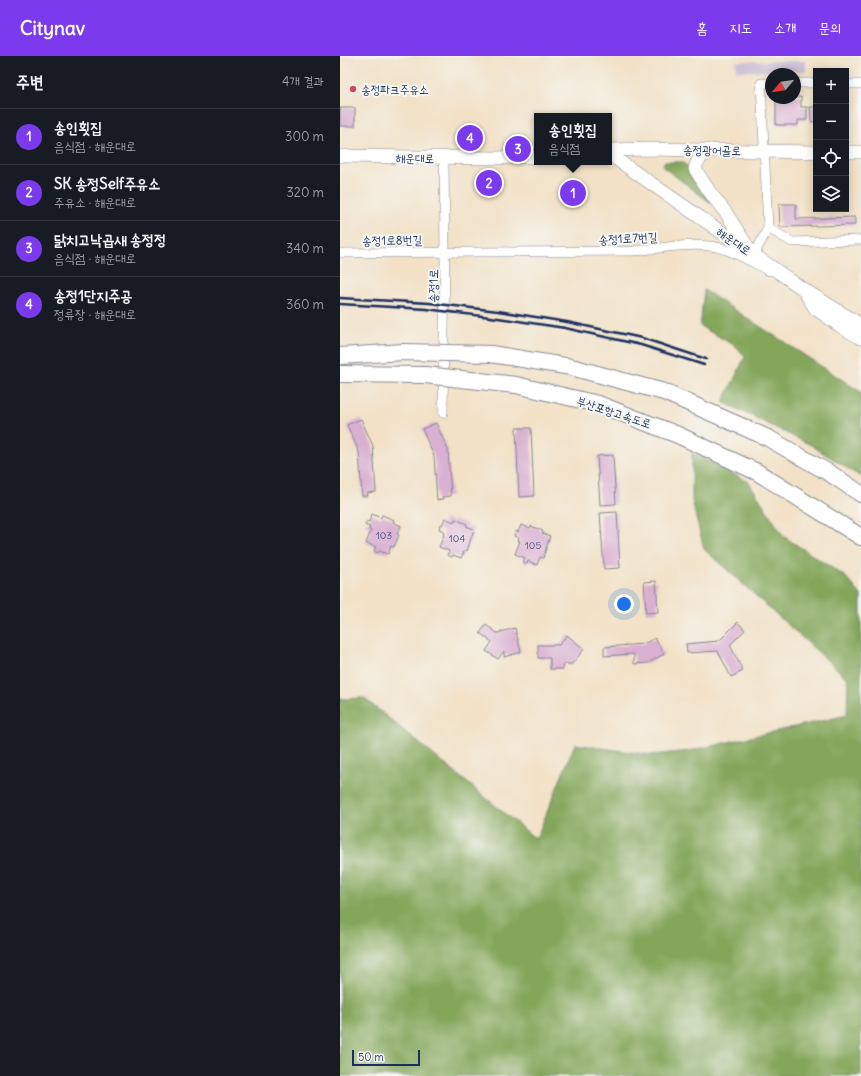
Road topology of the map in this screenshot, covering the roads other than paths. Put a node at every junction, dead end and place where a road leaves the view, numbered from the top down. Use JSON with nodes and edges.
{"nodes":[{"id":1,"x":765,"y":83,"type":"edge"},
{"id":2,"x":801,"y":83,"type":"edge"},
{"id":3,"x":813,"y":83,"type":"edge"},
{"id":4,"x":849,"y":84,"type":"edge"},
{"id":5,"x":861,"y":84,"type":"edge"},
{"id":6,"x":612,"y":150,"type":"edge"},
{"id":7,"x":711,"y":150,"type":"junction"},
{"id":8,"x":764,"y":151,"type":"junction"},
{"id":9,"x":813,"y":152,"type":"edge"},
{"id":10,"x":849,"y":152,"type":"edge"},
{"id":11,"x":861,"y":152,"type":"edge"},
{"id":12,"x":340,"y":156,"type":"edge"},
{"id":13,"x":534,"y":156,"type":"edge"},
{"id":14,"x":612,"y":156,"type":"edge"},
{"id":15,"x":444,"y":158,"type":"junction"},
{"id":16,"x":768,"y":228,"type":"junction"},
{"id":17,"x":861,"y":240,"type":"edge"},
{"id":18,"x":445,"y":252,"type":"junction"},
{"id":19,"x":340,"y":253,"type":"edge"},
{"id":20,"x":753,"y":254,"type":"junction"},
{"id":21,"x":803,"y":289,"type":"junction"},
{"id":22,"x":861,"y":325,"type":"edge"},
{"id":23,"x":861,"y":338,"type":"edge"},
{"id":24,"x":340,"y":356,"type":"edge"},
{"id":25,"x":340,"y":374,"type":"edge"},
{"id":26,"x":443,"y":413,"type":"dead end"},
{"id":27,"x":861,"y":494,"type":"edge"},
{"id":28,"x":861,"y":537,"type":"edge"}],
"edges":[{"from":1,"to":8,"type":"street"},
{"from":2,"to":3,"type":"street"},
{"from":4,"to":5,"type":"street"},
{"from":6,"to":7,"type":"main road","name":"송정광어골로"},
{"from":7,"to":8,"type":"main road","name":"송정광어골로"},
{"from":7,"to":20,"type":"main road"},
{"from":8,"to":9,"type":"main road","name":"송정광어골로"},
{"from":8,"to":16,"type":"street"},
{"from":10,"to":11,"type":"main road"},
{"from":12,"to":15,"type":"main road","name":"해운대로"},
{"from":13,"to":15,"type":"main road","name":"해운대로"},
{"from":14,"to":20,"type":"main road","name":"해운대로"},
{"from":15,"to":18,"type":"street","name":"송정1로"},
{"from":16,"to":17,"type":"street"},
{"from":16,"to":20,"type":"street"},
{"from":18,"to":19,"type":"street","name":"송정1로8번길"},
{"from":18,"to":21,"type":"street","name":"송정1로7번길"},
{"from":18,"to":26,"type":"street","name":"송정1로"},
{"from":20,"to":21,"type":"main road","name":"해운대로"},
{"from":21,"to":22,"type":"main road","name":"해운대로"},
{"from":21,"to":23,"type":"main road"},
{"from":24,"to":27,"type":"highway","bridge":true},
{"from":25,"to":28,"type":"highway","name":"부산포항고속도로","bridge":true}]}
